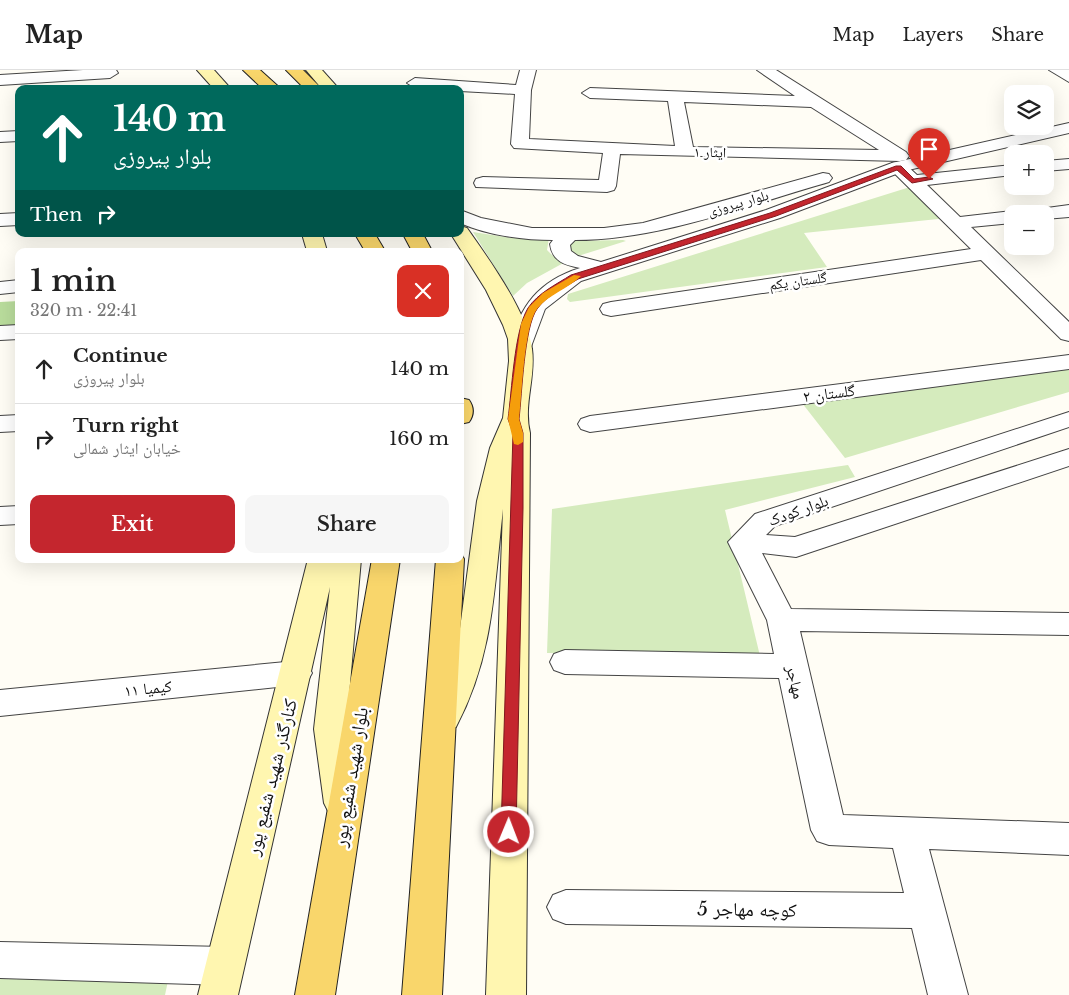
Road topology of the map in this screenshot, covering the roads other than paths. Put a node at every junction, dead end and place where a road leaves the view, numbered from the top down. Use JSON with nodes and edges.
{"nodes":[{"id":1,"x":205,"y":70,"type":"edge"},
{"id":2,"x":251,"y":70,"type":"edge"},
{"id":3,"x":294,"y":70,"type":"edge"},
{"id":4,"x":314,"y":70,"type":"edge"},
{"id":5,"x":528,"y":70,"type":"edge"},
{"id":6,"x":764,"y":70,"type":"edge"},
{"id":7,"x":1057,"y":70,"type":"edge"},
{"id":8,"x":110,"y":73,"type":"dead end"},
{"id":9,"x":1069,"y":77,"type":"edge"},
{"id":10,"x":0,"y":80,"type":"edge"},
{"id":11,"x":415,"y":83,"type":"dead end"},
{"id":12,"x":219,"y":85,"type":"edge"},
{"id":13,"x":269,"y":85,"type":"edge"},
{"id":14,"x":310,"y":85,"type":"edge"},
{"id":15,"x":327,"y":85,"type":"edge"},
{"id":16,"x":446,"y":85,"type":"edge"},
{"id":17,"x":464,"y":86,"type":"edge"},
{"id":18,"x":523,"y":90,"type":"junction"},
{"id":19,"x":590,"y":93,"type":"dead end"},
{"id":20,"x":674,"y":96,"type":"junction"},
{"id":21,"x":815,"y":102,"type":"junction"},
{"id":22,"x":1069,"y":128,"type":"edge"},
{"id":23,"x":1004,"y":129,"type":"edge"},
{"id":24,"x":15,"y":136,"type":"edge"},
{"id":25,"x":0,"y":137,"type":"edge"},
{"id":26,"x":612,"y":149,"type":"junction"},
{"id":27,"x":685,"y":152,"type":"junction"},
{"id":28,"x":1069,"y":164,"type":"edge"},
{"id":29,"x":1054,"y":165,"type":"edge"},
{"id":30,"x":904,"y":168,"type":"junction"},
{"id":31,"x":1004,"y":170,"type":"edge"},
{"id":32,"x":483,"y":183,"type":"dead end"},
{"id":33,"x":1069,"y":211,"type":"edge"},
{"id":34,"x":1054,"y":212,"type":"edge"},
{"id":35,"x":1004,"y":217,"type":"edge"},
{"id":36,"x":15,"y":218,"type":"edge"},
{"id":37,"x":464,"y":218,"type":"edge"},
{"id":38,"x":0,"y":220,"type":"edge"},
{"id":39,"x":955,"y":223,"type":"junction"},
{"id":40,"x":570,"y":234,"type":"junction"},
{"id":41,"x":367,"y":237,"type":"edge"},
{"id":42,"x":463,"y":237,"type":"edge"},
{"id":43,"x":373,"y":248,"type":"edge"},
{"id":44,"x":986,"y":253,"type":"junction"},
{"id":45,"x":602,"y":268,"type":"junction"},
{"id":46,"x":15,"y":286,"type":"edge"},
{"id":47,"x":0,"y":288,"type":"edge"},
{"id":48,"x":1069,"y":308,"type":"edge"},
{"id":49,"x":611,"y":309,"type":"dead end"},
{"id":50,"x":1046,"y":311,"type":"junction"},
{"id":51,"x":15,"y":332,"type":"edge"},
{"id":52,"x":0,"y":333,"type":"edge"},
{"id":53,"x":1069,"y":334,"type":"edge"},
{"id":54,"x":521,"y":347,"type":"junction"},
{"id":55,"x":1069,"y":362,"type":"edge"},
{"id":56,"x":1069,"y":418,"type":"edge"},
{"id":57,"x":514,"y":419,"type":"junction"},
{"id":58,"x":15,"y":423,"type":"edge"},
{"id":59,"x":0,"y":424,"type":"edge"},
{"id":60,"x":590,"y":424,"type":"dead end"},
{"id":61,"x":1069,"y":457,"type":"edge"},
{"id":62,"x":927,"y":466,"type":"junction"},
{"id":63,"x":958,"y":493,"type":"junction"},
{"id":64,"x":15,"y":515,"type":"edge"},
{"id":65,"x":0,"y":516,"type":"edge"},
{"id":66,"x":742,"y":542,"type":"junction"},
{"id":67,"x":321,"y":563,"type":"edge"},
{"id":68,"x":347,"y":563,"type":"edge"},
{"id":69,"x":385,"y":563,"type":"edge"},
{"id":70,"x":450,"y":563,"type":"edge"},
{"id":71,"x":782,"y":620,"type":"junction"},
{"id":72,"x":1069,"y":624,"type":"edge"},
{"id":73,"x":565,"y":662,"type":"dead end"},
{"id":74,"x":792,"y":666,"type":"junction"},
{"id":75,"x":296,"y":673,"type":"junction"},
{"id":76,"x":0,"y":703,"type":"edge"},
{"id":77,"x":436,"y":743,"type":"junction"},
{"id":78,"x":343,"y":817,"type":"junction"},
{"id":79,"x":907,"y":833,"type":"junction"},
{"id":80,"x":1069,"y":839,"type":"edge"},
{"id":81,"x":566,"y":907,"type":"dead end"},
{"id":82,"x":927,"y":911,"type":"junction"},
{"id":83,"x":0,"y":960,"type":"edge"},
{"id":84,"x":222,"y":980,"type":"edge"},
{"id":85,"x":316,"y":995,"type":"edge"},
{"id":86,"x":422,"y":995,"type":"edge"},
{"id":87,"x":506,"y":995,"type":"edge"},
{"id":88,"x":948,"y":995,"type":"edge"}],
"edges":[{"from":1,"to":12,"type":"main road"},
{"from":2,"to":13,"type":"main road"},
{"from":3,"to":14,"type":"main road"},
{"from":4,"to":15,"type":"main road"},
{"from":5,"to":18,"type":"street"},
{"from":6,"to":21,"type":"street"},
{"from":7,"to":9,"type":"street"},
{"from":8,"to":10,"type":"street"},
{"from":11,"to":16,"type":"street"},
{"from":17,"to":18,"type":"street"},
{"from":18,"to":26,"type":"street","name":"ایثار ۱"},
{"from":19,"to":20,"type":"street"},
{"from":20,"to":21,"type":"street"},
{"from":20,"to":27,"type":"street"},
{"from":21,"to":30,"type":"street"},
{"from":22,"to":30,"type":"street","name":"بلوار پیروزی"},
{"from":23,"to":30,"type":"street","name":"بلوار پیروزی"},
{"from":24,"to":25,"type":"street"},
{"from":26,"to":27,"type":"street","name":"ایثار ۱"},
{"from":26,"to":32,"type":"street"},
{"from":27,"to":30,"type":"street","name":"ایثار ۱"},
{"from":28,"to":29,"type":"street"},
{"from":30,"to":31,"type":"street"},
{"from":30,"to":39,"type":"street"},
{"from":30,"to":40,"type":"street","name":"بلوار پیروزی"},
{"from":30,"to":45,"type":"street","name":"بلوار پیروزی"},
{"from":33,"to":34,"type":"street"},
{"from":35,"to":39,"type":"street"},
{"from":36,"to":38,"type":"street"},
{"from":37,"to":40,"type":"street","name":"بلوار پیروزی"},
{"from":39,"to":44,"type":"street"},
{"from":40,"to":45,"type":"street"},
{"from":41,"to":43,"type":"main road"},
{"from":42,"to":54,"type":"main road"},
{"from":44,"to":49,"type":"street","name":"گلستان یکم"},
{"from":44,"to":50,"type":"street"},
{"from":45,"to":54,"type":"street","name":"بلوار پیروزی"},
{"from":46,"to":47,"type":"street"},
{"from":48,"to":50,"type":"street"},
{"from":50,"to":53,"type":"street"},
{"from":51,"to":52,"type":"street"},
{"from":54,"to":57,"type":"main road"},
{"from":55,"to":60,"type":"street","name":"گلستان ۲"},
{"from":56,"to":62,"type":"street","name":"بلوار کودک"},
{"from":57,"to":77,"type":"main road"},
{"from":57,"to":87,"type":"main road"},
{"from":58,"to":59,"type":"street"},
{"from":61,"to":63,"type":"street","name":"بلوار کودک"},
{"from":62,"to":63,"type":"street"},
{"from":62,"to":66,"type":"street","name":"بلوار کودک"},
{"from":63,"to":66,"type":"street","name":"بلوار کودک"},
{"from":64,"to":65,"type":"street"},
{"from":66,"to":71,"type":"street","name":"مهاجر"},
{"from":67,"to":75,"type":"main road","name":"کنارگذر شهید شفیع پور"},
{"from":68,"to":78,"type":"main road"},
{"from":69,"to":78,"type":"main road","name":"بلوار شهید شفیع پور"},
{"from":70,"to":77,"type":"main road"},
{"from":71,"to":72,"type":"street"},
{"from":71,"to":74,"type":"street","name":"مهاجر"},
{"from":73,"to":74,"type":"street"},
{"from":74,"to":79,"type":"street","name":"مهاجر"},
{"from":75,"to":76,"type":"street","name":"کیمیا ۱۱"},
{"from":75,"to":84,"type":"main road","name":"کنارگذر شهید شفیع پور"},
{"from":77,"to":86,"type":"main road"},
{"from":78,"to":85,"type":"main road","name":"بلوار شهید شفیع پور"},
{"from":79,"to":80,"type":"street"},
{"from":79,"to":82,"type":"street"},
{"from":81,"to":82,"type":"street","name":"کوچه مهاجر 5"},
{"from":82,"to":88,"type":"street"},
{"from":83,"to":84,"type":"street"}]}
